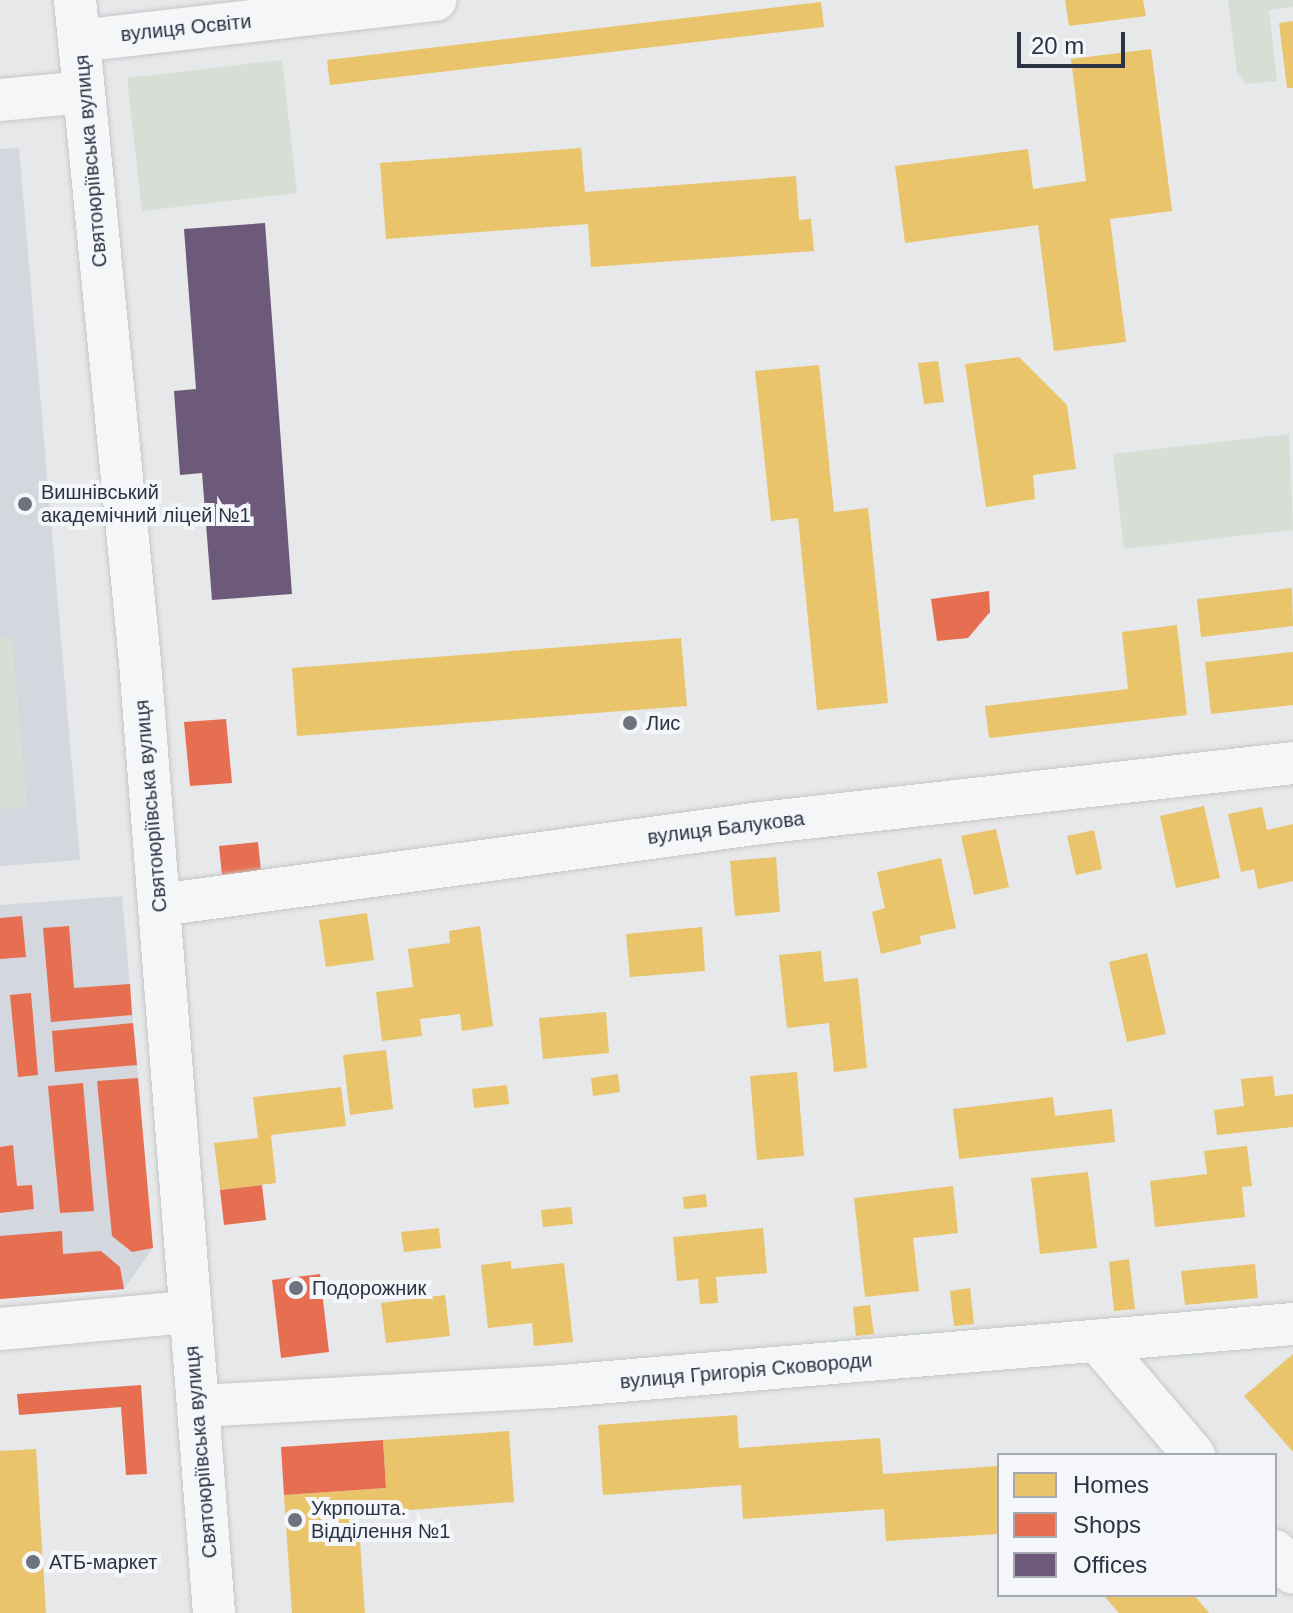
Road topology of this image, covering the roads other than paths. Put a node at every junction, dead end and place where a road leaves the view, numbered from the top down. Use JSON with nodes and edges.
{"nodes":[{"id":1,"x":436,"y":0,"type":"edge"},
{"id":2,"x":77,"y":20,"type":"edge"},
{"id":3,"x":84,"y":92,"type":"junction"},
{"id":4,"x":0,"y":100,"type":"edge"},
{"id":5,"x":1293,"y":763,"type":"edge"},
{"id":6,"x":160,"y":905,"type":"junction"},
{"id":7,"x":188,"y":1312,"type":"junction"},
{"id":8,"x":1293,"y":1324,"type":"edge"},
{"id":9,"x":0,"y":1329,"type":"edge"},
{"id":10,"x":1099,"y":1343,"type":"junction"},
{"id":11,"x":199,"y":1406,"type":"junction"},
{"id":12,"x":1192,"y":1453,"type":"edge"},
{"id":13,"x":1277,"y":1553,"type":"edge"},
{"id":14,"x":1293,"y":1573,"type":"edge"},
{"id":15,"x":214,"y":1613,"type":"edge"}],
"edges":[{"from":1,"to":2,"type":"street","name":"вулиця Освіти"},
{"from":2,"to":3,"type":"street","name":"Святоюріївська вулиця"},
{"from":3,"to":4,"type":"street"},
{"from":3,"to":6,"type":"street","name":"Святоюріївська вулиця"},
{"from":5,"to":6,"type":"street","name":"вулиця Балукова"},
{"from":6,"to":7,"type":"street","name":"Святоюріївська вулиця"},
{"from":7,"to":9,"type":"street"},
{"from":7,"to":11,"type":"street","name":"Святоюріївська вулиця"},
{"from":8,"to":10,"type":"street","name":"вулиця Григорія Сковороди"},
{"from":10,"to":11,"type":"street","name":"вулиця Григорія Сковороди"},
{"from":10,"to":12,"type":"street"},
{"from":11,"to":15,"type":"street","name":"Святоюріївська вулиця"},
{"from":13,"to":14,"type":"street"}]}
